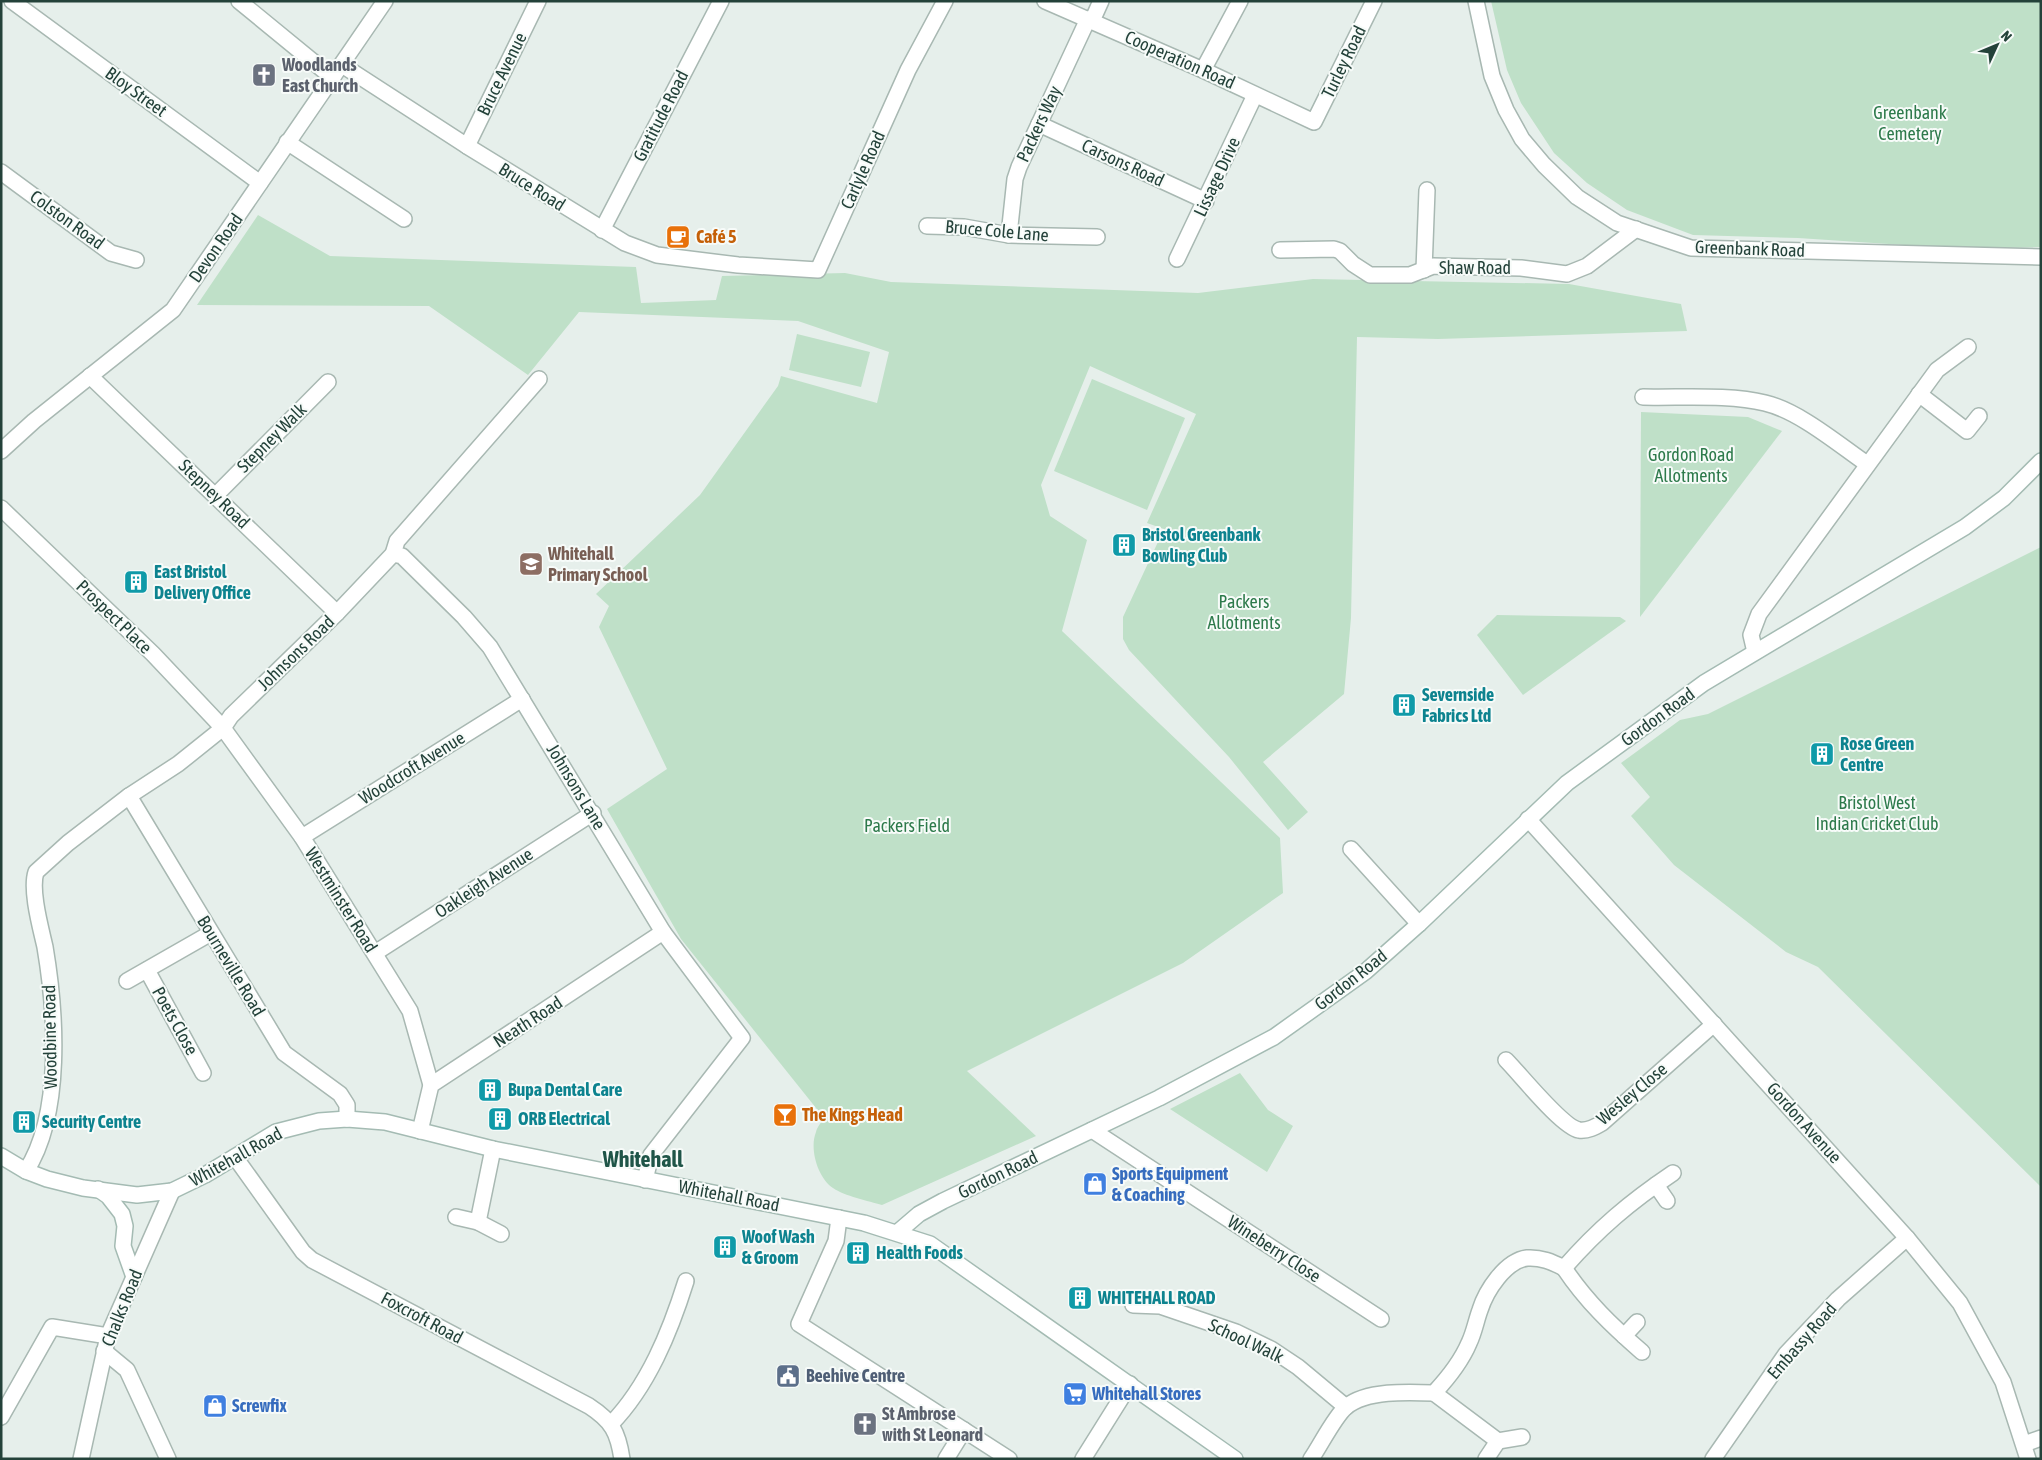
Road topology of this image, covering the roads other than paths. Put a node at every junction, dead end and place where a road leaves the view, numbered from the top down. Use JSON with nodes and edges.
{"nodes":[{"id":1,"x":12,"y":1,"type":"edge"},
{"id":2,"x":239,"y":1,"type":"edge"},
{"id":3,"x":385,"y":1,"type":"edge"},
{"id":4,"x":538,"y":1,"type":"edge"},
{"id":5,"x":721,"y":1,"type":"edge"},
{"id":6,"x":945,"y":1,"type":"edge"},
{"id":7,"x":1046,"y":1,"type":"edge"},
{"id":8,"x":1101,"y":1,"type":"edge"},
{"id":9,"x":1240,"y":1,"type":"edge"},
{"id":10,"x":1374,"y":1,"type":"edge"},
{"id":11,"x":1476,"y":1,"type":"edge"},
{"id":12,"x":1090,"y":20,"type":"junction"},
{"id":13,"x":342,"y":65,"type":"junction"},
{"id":14,"x":1203,"y":70,"type":"junction"},
{"id":15,"x":333,"y":78,"type":"junction"},
{"id":16,"x":1255,"y":94,"type":"junction"},
{"id":17,"x":1314,"y":122,"type":"joint"},
{"id":18,"x":1039,"y":124,"type":"junction"},
{"id":19,"x":287,"y":142,"type":"junction"},
{"id":20,"x":467,"y":146,"type":"junction"},
{"id":21,"x":1,"y":172,"type":"edge"},
{"id":22,"x":260,"y":182,"type":"junction"},
{"id":23,"x":1427,"y":190,"type":"dead end"},
{"id":24,"x":1206,"y":201,"type":"junction"},
{"id":25,"x":404,"y":219,"type":"dead end"},
{"id":26,"x":927,"y":226,"type":"dead end"},
{"id":27,"x":1636,"y":229,"type":"junction"},
{"id":28,"x":602,"y":230,"type":"junction"},
{"id":29,"x":1009,"y":235,"type":"junction"},
{"id":30,"x":1097,"y":237,"type":"dead end"},
{"id":31,"x":1280,"y":250,"type":"dead end"},
{"id":32,"x":2041,"y":257,"type":"edge"},
{"id":33,"x":1177,"y":259,"type":"dead end"},
{"id":34,"x":136,"y":260,"type":"dead end"},
{"id":35,"x":738,"y":265,"type":"joint"},
{"id":36,"x":1424,"y":270,"type":"junction"},
{"id":37,"x":1968,"y":347,"type":"dead end"},
{"id":38,"x":90,"y":376,"type":"junction"},
{"id":39,"x":539,"y":379,"type":"dead end"},
{"id":40,"x":328,"y":382,"type":"dead end"},
{"id":41,"x":1919,"y":394,"type":"junction"},
{"id":42,"x":1643,"y":397,"type":"dead end"},
{"id":43,"x":1979,"y":416,"type":"dead end"},
{"id":44,"x":1,"y":451,"type":"edge"},
{"id":45,"x":2041,"y":461,"type":"edge"},
{"id":46,"x":1867,"y":464,"type":"junction"},
{"id":47,"x":216,"y":495,"type":"junction"},
{"id":48,"x":1,"y":508,"type":"edge"},
{"id":49,"x":393,"y":554,"type":"junction"},
{"id":50,"x":337,"y":613,"type":"junction"},
{"id":51,"x":1755,"y":652,"type":"junction"},
{"id":52,"x":522,"y":699,"type":"junction"},
{"id":53,"x":223,"y":728,"type":"junction"},
{"id":54,"x":129,"y":796,"type":"junction"},
{"id":55,"x":593,"y":814,"type":"junction"},
{"id":56,"x":1528,"y":820,"type":"junction"},
{"id":57,"x":302,"y":837,"type":"junction"},
{"id":58,"x":1351,"y":849,"type":"dead end"},
{"id":59,"x":36,"y":899,"type":"joint"},
{"id":60,"x":1420,"y":924,"type":"junction"},
{"id":61,"x":663,"y":932,"type":"junction"},
{"id":62,"x":211,"y":933,"type":"junction"},
{"id":63,"x":375,"y":953,"type":"junction"},
{"id":64,"x":147,"y":970,"type":"junction"},
{"id":65,"x":127,"y":981,"type":"dead end"},
{"id":66,"x":1714,"y":1024,"type":"junction"},
{"id":67,"x":1506,"y":1060,"type":"dead end"},
{"id":68,"x":203,"y":1073,"type":"dead end"},
{"id":69,"x":431,"y":1085,"type":"junction"},
{"id":70,"x":347,"y":1119,"type":"junction"},
{"id":71,"x":1092,"y":1130,"type":"junction"},
{"id":72,"x":420,"y":1131,"type":"junction"},
{"id":73,"x":493,"y":1149,"type":"junction"},
{"id":74,"x":235,"y":1157,"type":"junction"},
{"id":75,"x":3,"y":1162,"type":"edge"},
{"id":76,"x":26,"y":1171,"type":"junction"},
{"id":77,"x":1673,"y":1173,"type":"dead end"},
{"id":78,"x":645,"y":1180,"type":"junction"},
{"id":79,"x":1656,"y":1185,"type":"junction"},
{"id":80,"x":98,"y":1189,"type":"junction"},
{"id":81,"x":172,"y":1191,"type":"junction"},
{"id":82,"x":1667,"y":1201,"type":"dead end"},
{"id":83,"x":456,"y":1217,"type":"dead end"},
{"id":84,"x":839,"y":1218,"type":"junction"},
{"id":85,"x":478,"y":1222,"type":"junction"},
{"id":86,"x":898,"y":1232,"type":"junction"},
{"id":87,"x":500,"y":1234,"type":"dead end"},
{"id":88,"x":1908,"y":1238,"type":"junction"},
{"id":89,"x":1564,"y":1268,"type":"junction"},
{"id":90,"x":134,"y":1277,"type":"junction"},
{"id":91,"x":686,"y":1281,"type":"dead end"},
{"id":92,"x":1133,"y":1305,"type":"dead end"},
{"id":93,"x":1381,"y":1319,"type":"dead end"},
{"id":94,"x":1636,"y":1322,"type":"dead end"},
{"id":95,"x":108,"y":1336,"type":"junction"},
{"id":96,"x":1624,"y":1336,"type":"junction"},
{"id":97,"x":104,"y":1351,"type":"junction"},
{"id":98,"x":1642,"y":1352,"type":"dead end"},
{"id":99,"x":1130,"y":1384,"type":"junction"},
{"id":100,"x":1434,"y":1393,"type":"junction"},
{"id":101,"x":1346,"y":1407,"type":"junction"},
{"id":102,"x":1,"y":1417,"type":"edge"},
{"id":103,"x":611,"y":1424,"type":"junction"},
{"id":104,"x":960,"y":1427,"type":"junction"},
{"id":105,"x":1522,"y":1436,"type":"dead end"},
{"id":106,"x":2041,"y":1438,"type":"edge"},
{"id":107,"x":1498,"y":1441,"type":"junction"},
{"id":108,"x":2024,"y":1444,"type":"junction"},
{"id":109,"x":1226,"y":1456,"type":"edge"},
{"id":110,"x":81,"y":1459,"type":"edge"},
{"id":111,"x":168,"y":1459,"type":"edge"},
{"id":112,"x":622,"y":1459,"type":"edge"},
{"id":113,"x":946,"y":1459,"type":"edge"},
{"id":114,"x":1009,"y":1459,"type":"edge"},
{"id":115,"x":1083,"y":1459,"type":"edge"},
{"id":116,"x":1311,"y":1459,"type":"edge"},
{"id":117,"x":1486,"y":1459,"type":"edge"},
{"id":118,"x":1713,"y":1459,"type":"edge"},
{"id":119,"x":2028,"y":1459,"type":"edge"}],
"edges":[{"from":1,"to":22,"type":"street","name":"Bloy Street"},
{"from":2,"to":15,"type":"street"},
{"from":3,"to":13,"type":"street","name":"Devon Road"},
{"from":4,"to":20,"type":"street","name":"Bruce Avenue"},
{"from":5,"to":28,"type":"street","name":"Gratitude Road"},
{"from":6,"to":35,"type":"street","name":"Carlyle Road"},
{"from":7,"to":12,"type":"street","name":"Cooperation Road"},
{"from":8,"to":12,"type":"street","name":"Packers Way"},
{"from":9,"to":14,"type":"street"},
{"from":10,"to":17,"type":"street","name":"Turley Road"},
{"from":11,"to":27,"type":"street","name":"Greenbank Road"},
{"from":12,"to":14,"type":"street","name":"Cooperation Road"},
{"from":12,"to":18,"type":"street","name":"Packers Way"},
{"from":13,"to":15,"type":"street","name":"Devon Road"},
{"from":13,"to":20,"type":"street","name":"Bruce Road"},
{"from":14,"to":16,"type":"street","name":"Cooperation Road"},
{"from":15,"to":19,"type":"street","name":"Devon Road"},
{"from":16,"to":17,"type":"street","name":"Cooperation Road"},
{"from":16,"to":24,"type":"street","name":"Lissage Drive"},
{"from":18,"to":24,"type":"street","name":"Carsons Road"},
{"from":18,"to":29,"type":"street","name":"Packers Way"},
{"from":19,"to":22,"type":"street","name":"Devon Road"},
{"from":19,"to":25,"type":"street"},
{"from":20,"to":28,"type":"street","name":"Bruce Road"},
{"from":21,"to":34,"type":"street","name":"Colston Road"},
{"from":22,"to":38,"type":"street","name":"Devon Road"},
{"from":23,"to":36,"type":"street"},
{"from":24,"to":33,"type":"street","name":"Lissage Drive"},
{"from":26,"to":29,"type":"street","name":"Bruce Cole Lane"},
{"from":27,"to":32,"type":"street","name":"Greenbank Road"},
{"from":27,"to":36,"type":"street","name":"Shaw Road"},
{"from":28,"to":35,"type":"street","name":"Bruce Road"},
{"from":29,"to":30,"type":"street","name":"Bruce Cole Lane"},
{"from":31,"to":36,"type":"street","name":"Shaw Road"},
{"from":37,"to":41,"type":"street"},
{"from":38,"to":44,"type":"street","name":"Devon Road"},
{"from":38,"to":47,"type":"street","name":"Stepney Road"},
{"from":39,"to":49,"type":"street","name":"Johnsons Road"},
{"from":40,"to":47,"type":"street","name":"Stepney Walk"},
{"from":41,"to":43,"type":"street"},
{"from":41,"to":46,"type":"street"},
{"from":42,"to":46,"type":"street"},
{"from":45,"to":51,"type":"street","name":"Gordon Road"},
{"from":46,"to":51,"type":"street"},
{"from":47,"to":50,"type":"street","name":"Stepney Road"},
{"from":48,"to":53,"type":"street","name":"Prospect Place"},
{"from":49,"to":50,"type":"street","name":"Johnsons Road"},
{"from":49,"to":52,"type":"street","name":"Johnsons Lane"},
{"from":50,"to":53,"type":"street","name":"Johnsons Road"},
{"from":51,"to":56,"type":"street","name":"Gordon Road"},
{"from":52,"to":55,"type":"street","name":"Johnsons Lane"},
{"from":52,"to":57,"type":"street","name":"Woodcroft Avenue"},
{"from":53,"to":54,"type":"street","name":"Johnsons Road"},
{"from":53,"to":57,"type":"street","name":"Westminster Road"},
{"from":54,"to":59,"type":"street","name":"Johnsons Road"},
{"from":54,"to":62,"type":"street","name":"Bourneville Road"},
{"from":55,"to":61,"type":"street","name":"Johnsons Lane"},
{"from":55,"to":63,"type":"street","name":"Oakleigh Avenue"},
{"from":56,"to":60,"type":"street","name":"Gordon Road"},
{"from":56,"to":66,"type":"street","name":"Gordon Avenue"},
{"from":57,"to":63,"type":"street","name":"Westminster Road"},
{"from":58,"to":60,"type":"street"},
{"from":59,"to":76,"type":"street","name":"Woodbine Road"},
{"from":60,"to":71,"type":"street","name":"Gordon Road"},
{"from":61,"to":69,"type":"street","name":"Neath Road"},
{"from":61,"to":78,"type":"street","name":"Johnsons Lane"},
{"from":62,"to":64,"type":"street","name":"Poets Close"},
{"from":62,"to":70,"type":"street","name":"Bourneville Road"},
{"from":63,"to":69,"type":"street","name":"Westminster Road"},
{"from":64,"to":65,"type":"street","name":"Poets Close"},
{"from":64,"to":68,"type":"street","name":"Poets Close"},
{"from":66,"to":67,"type":"street","name":"Wesley Close"},
{"from":66,"to":88,"type":"street","name":"Gordon Avenue"},
{"from":69,"to":72,"type":"street"},
{"from":70,"to":72,"type":"street","name":"Whitehall Road"},
{"from":70,"to":74,"type":"street","name":"Whitehall Road"},
{"from":71,"to":86,"type":"street","name":"Gordon Road"},
{"from":71,"to":93,"type":"street","name":"Wineberry Close"},
{"from":72,"to":73,"type":"street","name":"Whitehall Road"},
{"from":73,"to":78,"type":"street","name":"Whitehall Road"},
{"from":73,"to":85,"type":"street"},
{"from":74,"to":81,"type":"street","name":"Whitehall Road"},
{"from":74,"to":103,"type":"street","name":"Foxcroft Road"},
{"from":75,"to":76,"type":"street","name":"Whitehall Road"},
{"from":76,"to":80,"type":"street","name":"Whitehall Road"},
{"from":77,"to":79,"type":"street"},
{"from":78,"to":84,"type":"street","name":"Whitehall Road"},
{"from":79,"to":82,"type":"street"},
{"from":79,"to":89,"type":"street"},
{"from":80,"to":81,"type":"street","name":"Whitehall Road"},
{"from":80,"to":90,"type":"street"},
{"from":81,"to":90,"type":"street","name":"Chalks Road"},
{"from":83,"to":85,"type":"street"},
{"from":84,"to":86,"type":"street","name":"Whitehall Road"},
{"from":84,"to":104,"type":"street"},
{"from":85,"to":87,"type":"street"},
{"from":86,"to":99,"type":"street","name":"Whitehall Road"},
{"from":88,"to":108,"type":"street","name":"Gordon Avenue"},
{"from":88,"to":118,"type":"street","name":"Embassy Road"},
{"from":89,"to":96,"type":"street"},
{"from":89,"to":100,"type":"street"},
{"from":90,"to":95,"type":"street","name":"Chalks Road"},
{"from":91,"to":103,"type":"street"},
{"from":92,"to":101,"type":"street","name":"School Walk"},
{"from":94,"to":96,"type":"street"},
{"from":95,"to":97,"type":"street","name":"Chalks Road"},
{"from":95,"to":102,"type":"street"},
{"from":96,"to":98,"type":"street"},
{"from":97,"to":110,"type":"street","name":"Chalks Road"},
{"from":97,"to":111,"type":"street"},
{"from":99,"to":109,"type":"street","name":"Whitehall Road"},
{"from":99,"to":115,"type":"street"},
{"from":100,"to":101,"type":"street"},
{"from":100,"to":107,"type":"street"},
{"from":101,"to":116,"type":"street"},
{"from":103,"to":112,"type":"street","name":"Foxcroft Road"},
{"from":104,"to":113,"type":"street"},
{"from":104,"to":114,"type":"street"},
{"from":105,"to":107,"type":"street"},
{"from":106,"to":108,"type":"street"},
{"from":107,"to":117,"type":"street"},
{"from":108,"to":119,"type":"street","name":"Gordon Avenue"}]}
